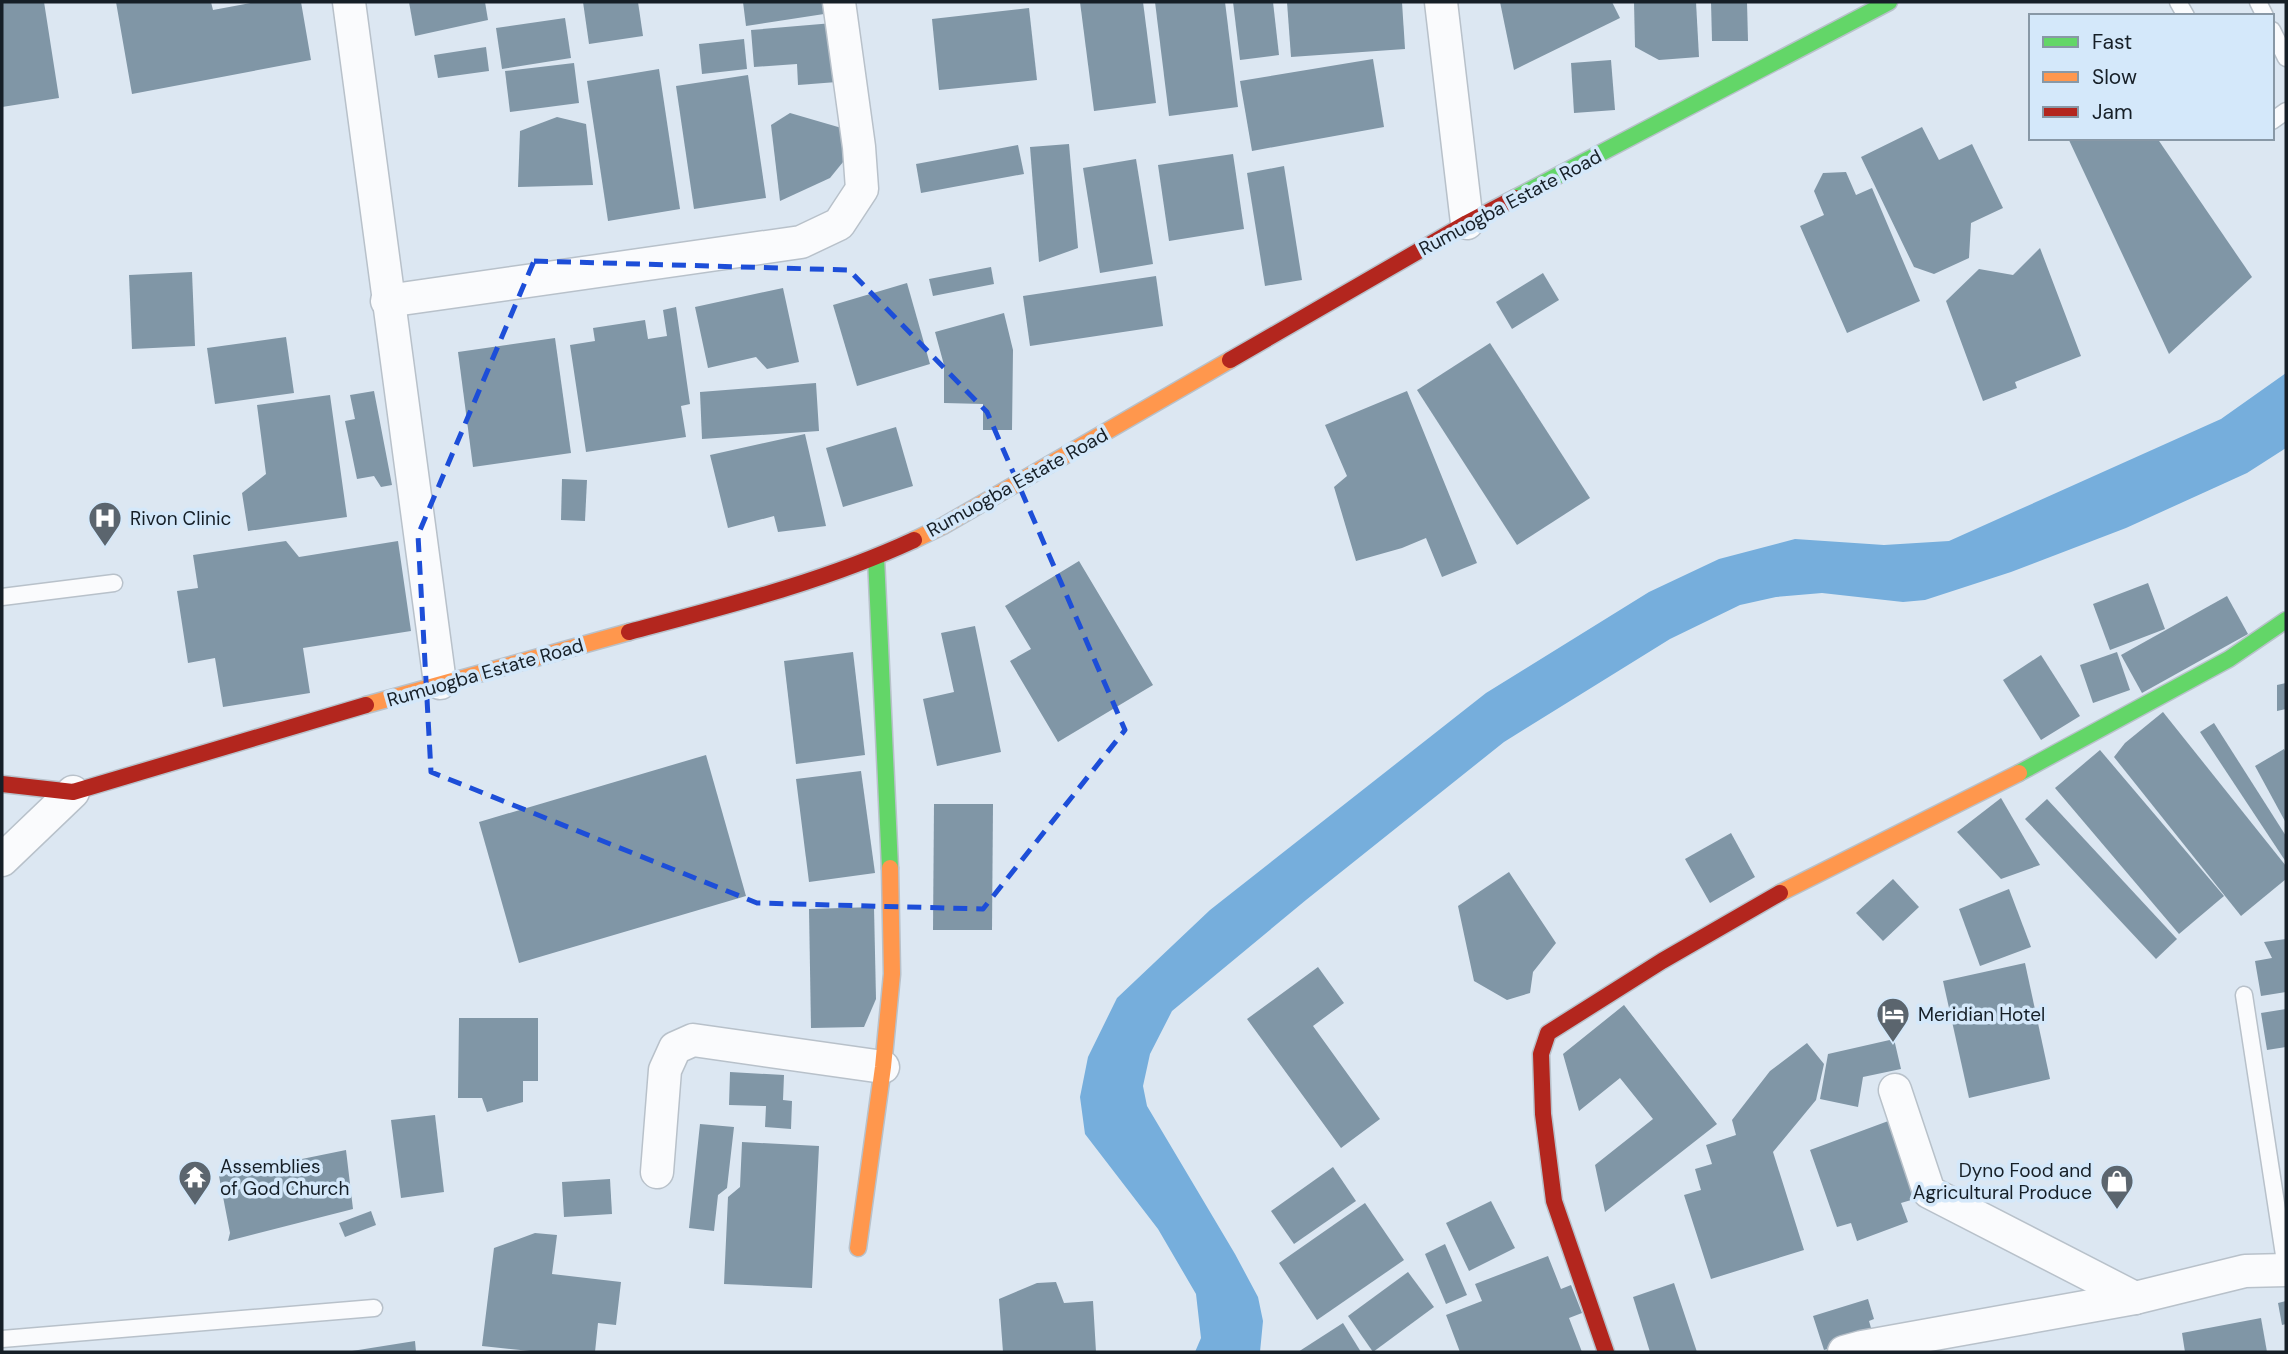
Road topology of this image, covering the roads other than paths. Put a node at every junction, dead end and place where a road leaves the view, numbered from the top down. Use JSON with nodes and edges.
{"nodes":[{"id":1,"x":349,"y":2,"type":"edge"},
{"id":2,"x":839,"y":2,"type":"edge"},
{"id":3,"x":1441,"y":2,"type":"edge"},
{"id":4,"x":1889,"y":2,"type":"edge"},
{"id":5,"x":2274,"y":34,"type":"edge"},
{"id":6,"x":2286,"y":58,"type":"edge"},
{"id":7,"x":1467,"y":223,"type":"junction"},
{"id":8,"x":387,"y":301,"type":"junction"},
{"id":9,"x":876,"y":557,"type":"junction"},
{"id":10,"x":114,"y":583,"type":"dead end"},
{"id":11,"x":2,"y":597,"type":"edge"},
{"id":12,"x":2286,"y":620,"type":"edge"},
{"id":13,"x":440,"y":683,"type":"junction"},
{"id":14,"x":2,"y":784,"type":"edge"},
{"id":15,"x":73,"y":792,"type":"junction"},
{"id":16,"x":2,"y":860,"type":"edge"},
{"id":17,"x":2244,"y":995,"type":"dead end"},
{"id":18,"x":883,"y":1067,"type":"junction"},
{"id":19,"x":1895,"y":1090,"type":"dead end"},
{"id":20,"x":657,"y":1172,"type":"dead end"},
{"id":21,"x":858,"y":1248,"type":"dead end"},
{"id":22,"x":2286,"y":1269,"type":"edge"},
{"id":23,"x":2136,"y":1298,"type":"junction"},
{"id":24,"x":374,"y":1308,"type":"dead end"},
{"id":25,"x":2,"y":1339,"type":"edge"},
{"id":26,"x":1606,"y":1352,"type":"edge"},
{"id":27,"x":1843,"y":1352,"type":"edge"}],
"edges":[{"from":1,"to":8,"type":"street"},
{"from":2,"to":8,"type":"street"},
{"from":3,"to":7,"type":"street"},
{"from":4,"to":7,"type":"street","name":"Rumuogba Estate Road"},
{"from":5,"to":6,"type":"lane"},
{"from":7,"to":9,"type":"street","name":"Rumuogba Estate Road"},
{"from":8,"to":13,"type":"street"},
{"from":9,"to":13,"type":"street","name":"Rumuogba Estate Road"},
{"from":9,"to":18,"type":"street"},
{"from":10,"to":11,"type":"lane"},
{"from":12,"to":26,"type":"street"},
{"from":13,"to":15,"type":"street","name":"Rumuogba Estate Road"},
{"from":14,"to":15,"type":"street","name":"Rumuogba Estate Road"},
{"from":15,"to":16,"type":"street","name":"Rumuogba Estate Road"},
{"from":17,"to":22,"type":"lane"},
{"from":18,"to":20,"type":"street"},
{"from":18,"to":21,"type":"street"},
{"from":19,"to":23,"type":"street"},
{"from":22,"to":23,"type":"street"},
{"from":23,"to":27,"type":"street"},
{"from":24,"to":25,"type":"lane"}]}
